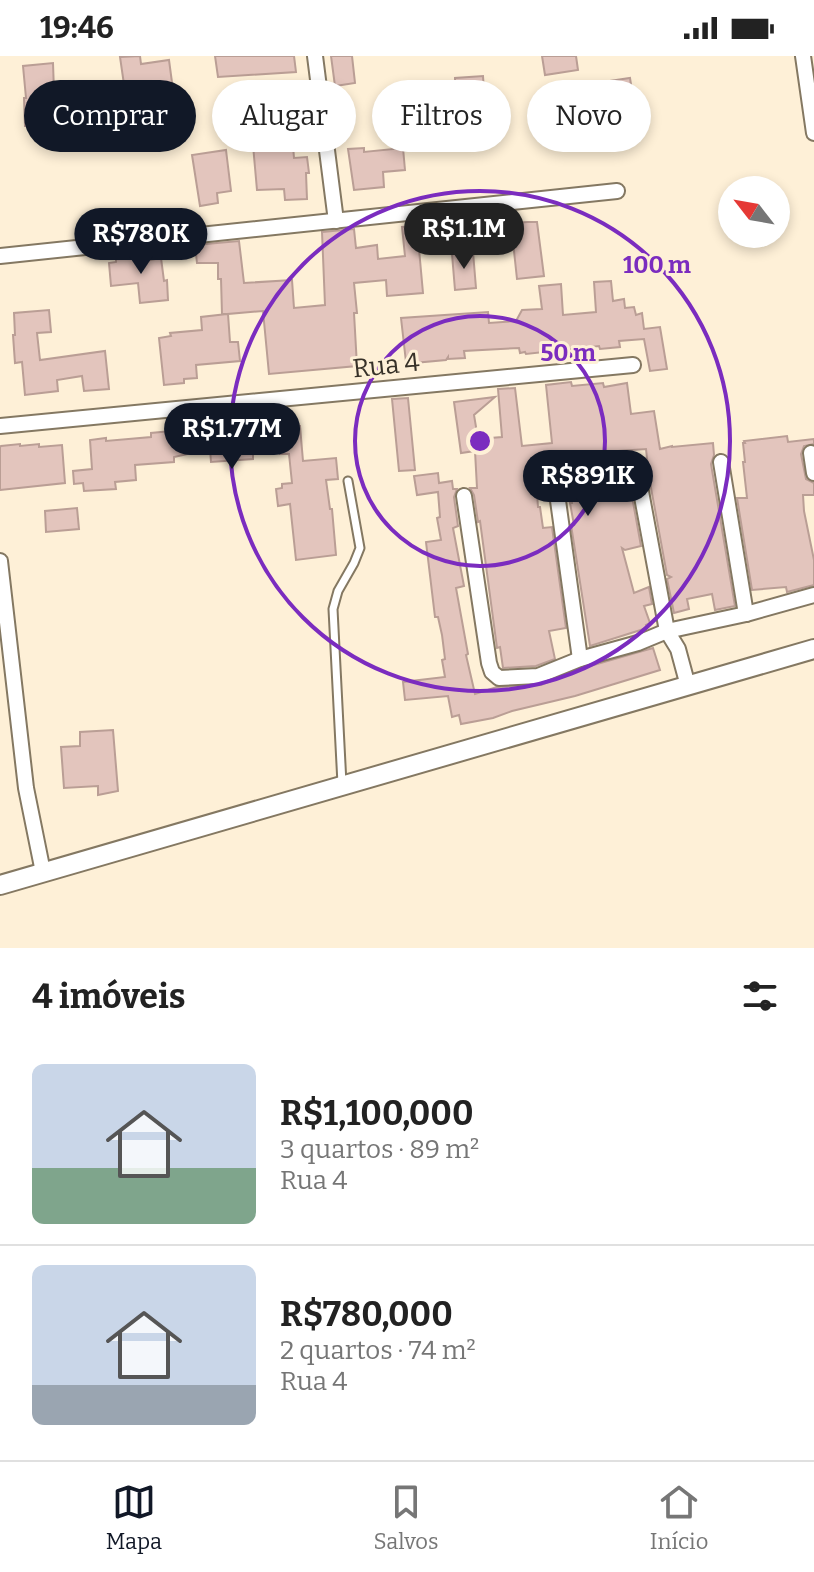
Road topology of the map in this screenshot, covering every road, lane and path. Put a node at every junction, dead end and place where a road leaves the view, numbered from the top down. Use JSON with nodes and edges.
{"nodes":[{"id":1,"x":315,"y":56,"type":"edge"},
{"id":2,"x":803,"y":56,"type":"edge"},
{"id":3,"x":814,"y":133,"type":"edge"},
{"id":4,"x":617,"y":191,"type":"dead end"},
{"id":5,"x":336,"y":221,"type":"junction"},
{"id":6,"x":0,"y":256,"type":"edge"},
{"id":7,"x":633,"y":365,"type":"dead end"},
{"id":8,"x":0,"y":426,"type":"edge"},
{"id":9,"x":811,"y":453,"type":"dead end"},
{"id":10,"x":721,"y":462,"type":"dead end"},
{"id":11,"x":637,"y":470,"type":"dead end"},
{"id":12,"x":814,"y":473,"type":"edge"},
{"id":13,"x":555,"y":479,"type":"dead end"},
{"id":14,"x":348,"y":481,"type":"dead end"},
{"id":15,"x":464,"y":496,"type":"dead end"},
{"id":16,"x":0,"y":561,"type":"edge"},
{"id":17,"x":814,"y":595,"type":"edge"},
{"id":18,"x":746,"y":614,"type":"junction"},
{"id":19,"x":667,"y":631,"type":"junction"},
{"id":20,"x":814,"y":649,"type":"edge"},
{"id":21,"x":580,"y":659,"type":"junction"},
{"id":22,"x":688,"y":686,"type":"junction"},
{"id":23,"x":342,"y":786,"type":"junction"},
{"id":24,"x":43,"y":872,"type":"junction"},
{"id":25,"x":0,"y":885,"type":"edge"}],
"edges":[{"from":1,"to":5,"type":"street"},
{"from":2,"to":3,"type":"street"},
{"from":4,"to":5,"type":"street"},
{"from":5,"to":6,"type":"street"},
{"from":7,"to":8,"type":"street","name":"Rua 4"},
{"from":9,"to":12,"type":"street"},
{"from":10,"to":18,"type":"street"},
{"from":11,"to":19,"type":"street"},
{"from":13,"to":21,"type":"street"},
{"from":14,"to":23,"type":"lane"},
{"from":15,"to":21,"type":"street"},
{"from":16,"to":24,"type":"street"},
{"from":17,"to":18,"type":"street"},
{"from":18,"to":19,"type":"street"},
{"from":19,"to":21,"type":"street"},
{"from":19,"to":22,"type":"street"},
{"from":20,"to":22,"type":"street"},
{"from":22,"to":23,"type":"street"},
{"from":23,"to":24,"type":"street"},
{"from":24,"to":25,"type":"street"}]}
